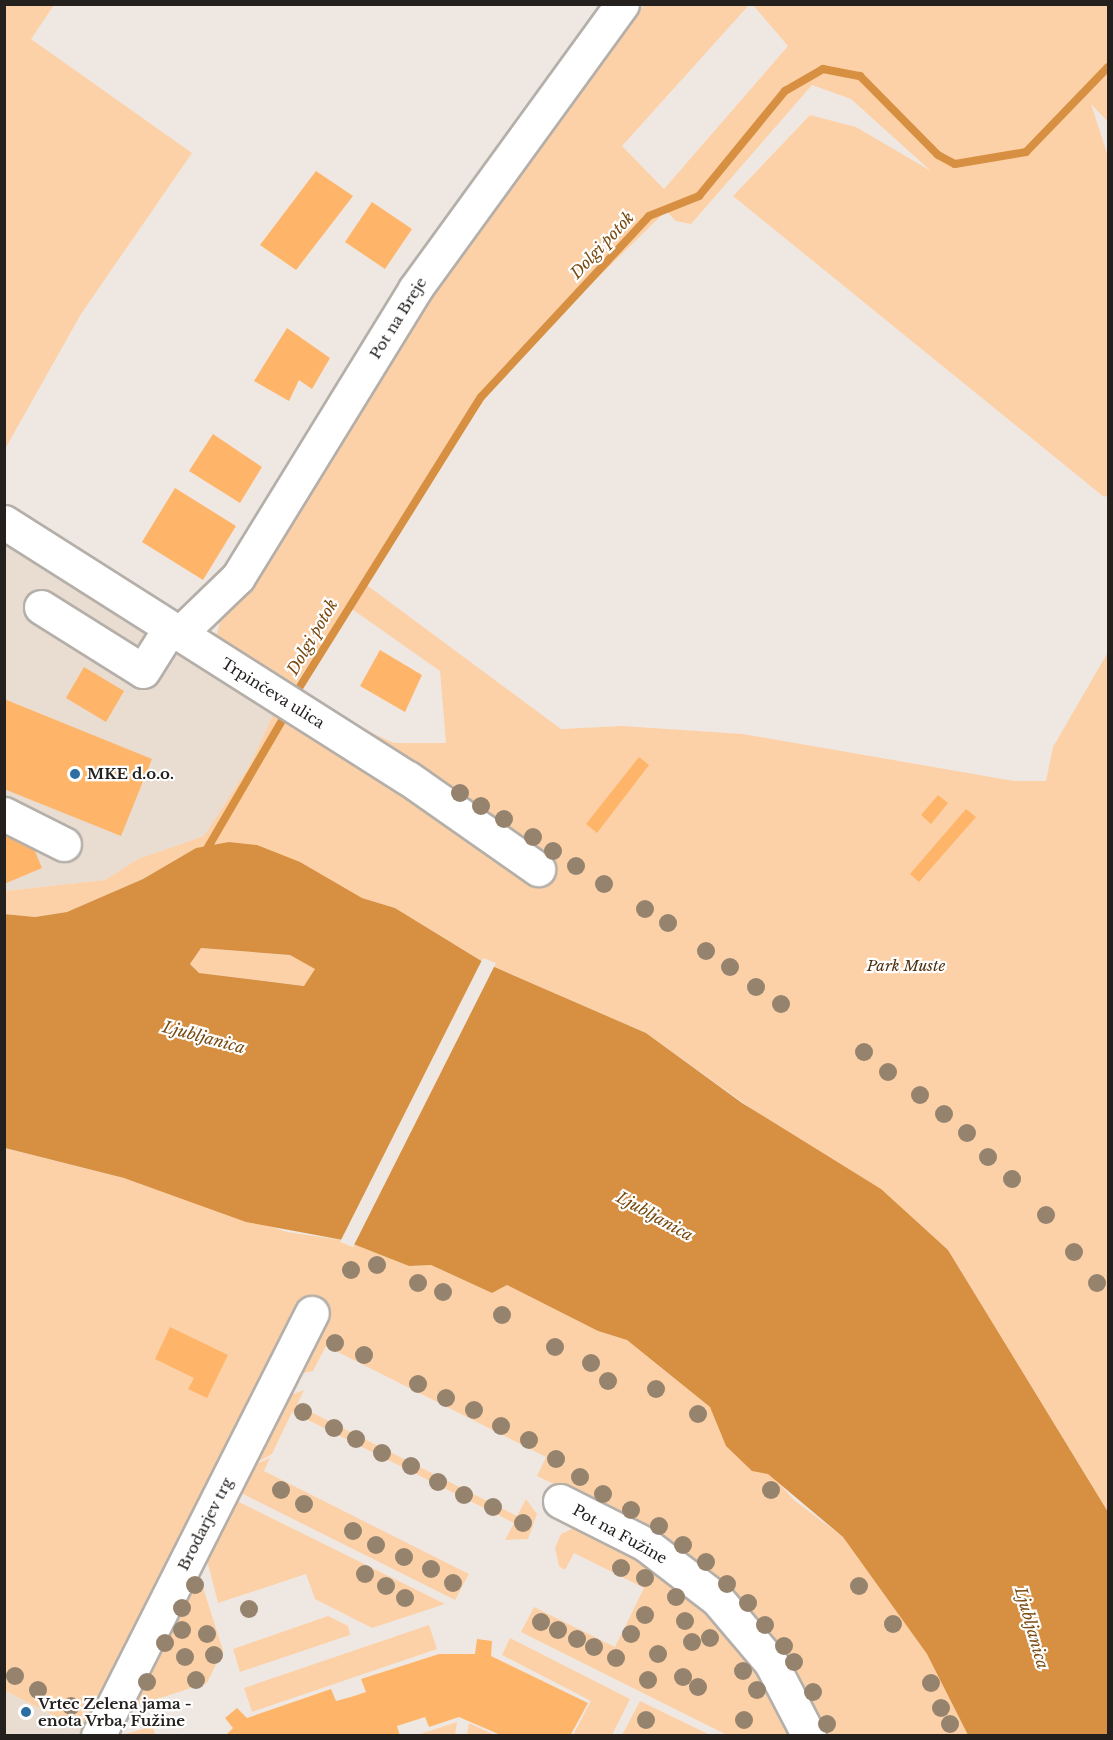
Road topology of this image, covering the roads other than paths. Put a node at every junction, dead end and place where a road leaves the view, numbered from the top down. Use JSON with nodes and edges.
{"nodes":[{"id":1,"x":622,"y":4,"type":"edge"},
{"id":2,"x":4,"y":522,"type":"edge"},
{"id":3,"x":41,"y":607,"type":"dead end"},
{"id":4,"x":175,"y":631,"type":"junction"},
{"id":5,"x":4,"y":814,"type":"edge"},
{"id":6,"x":64,"y":844,"type":"dead end"},
{"id":7,"x":538,"y":869,"type":"dead end"},
{"id":8,"x":312,"y":1313,"type":"dead end"},
{"id":9,"x":560,"y":1501,"type":"dead end"},
{"id":10,"x":98,"y":1736,"type":"edge"},
{"id":11,"x":809,"y":1736,"type":"edge"}],
"edges":[{"from":1,"to":4,"type":"street","name":"Pot na Breje"},
{"from":2,"to":4,"type":"street","name":"Trpinčeva ulica"},
{"from":3,"to":4,"type":"street","name":"Pot na Breje"},
{"from":4,"to":7,"type":"street","name":"Trpinčeva ulica"},
{"from":5,"to":6,"type":"street"},
{"from":8,"to":10,"type":"street","name":"Brodarjev trg"},
{"from":9,"to":11,"type":"street","name":"Pot na Fužine"}]}
